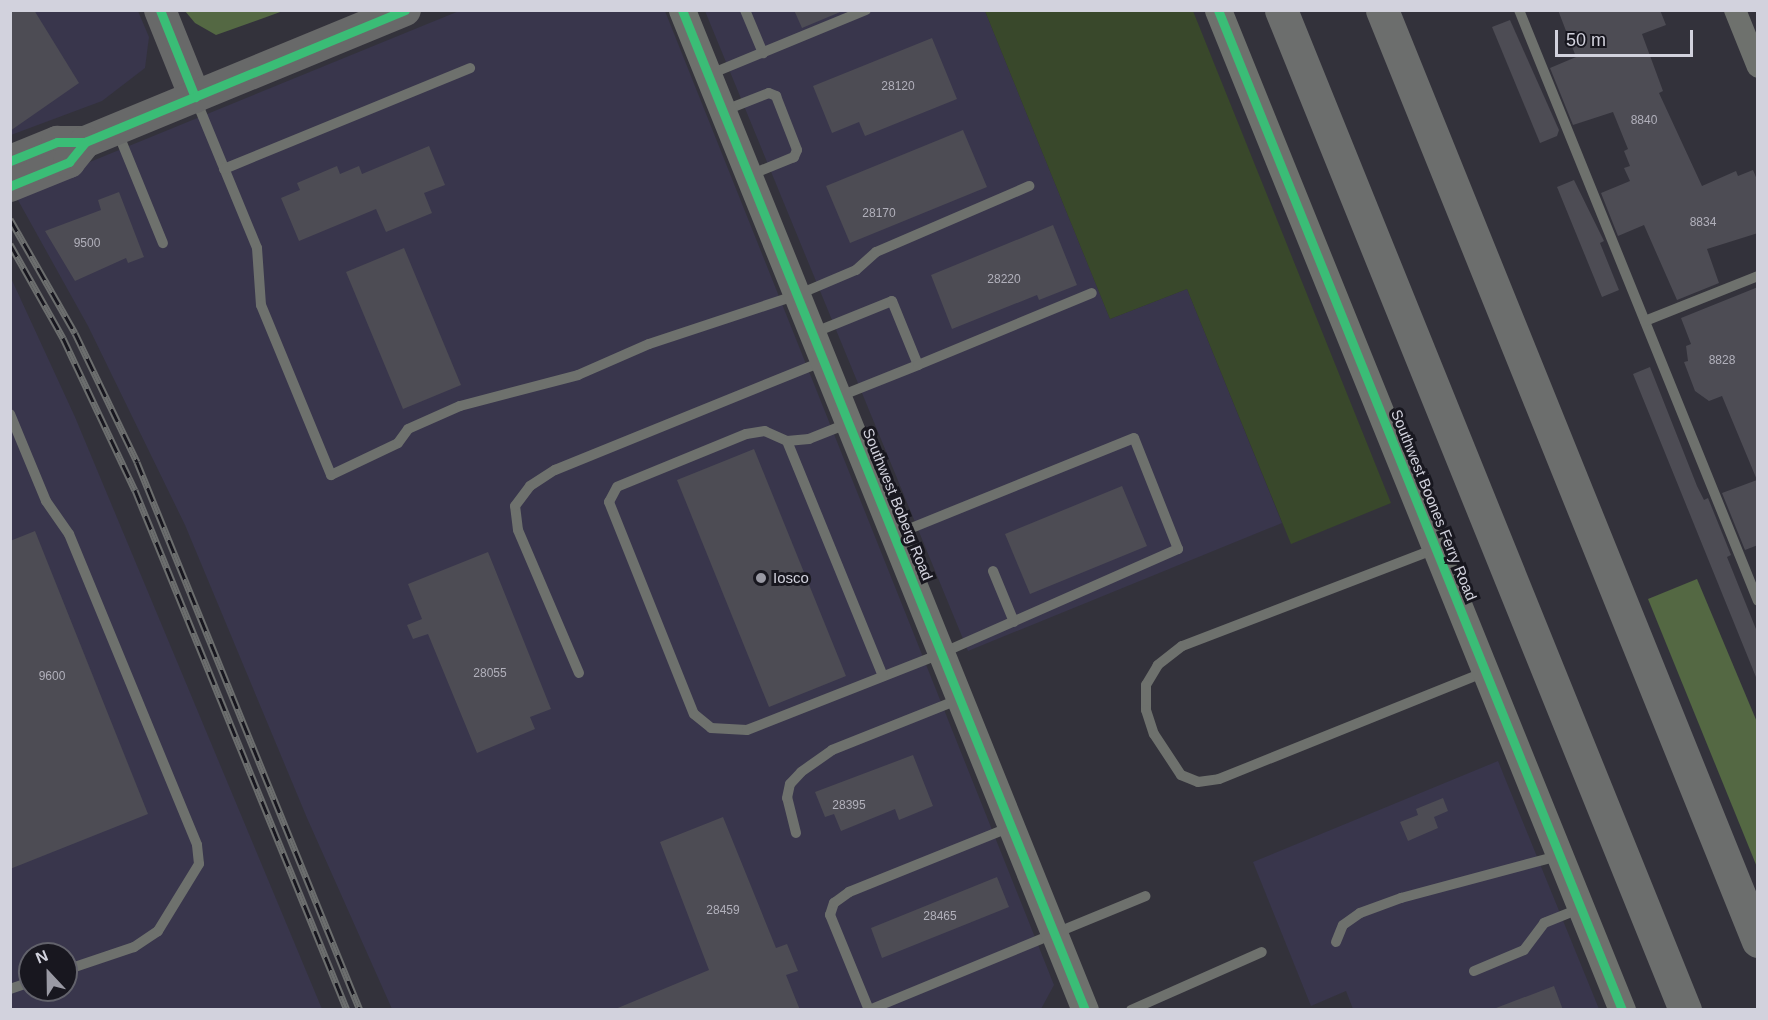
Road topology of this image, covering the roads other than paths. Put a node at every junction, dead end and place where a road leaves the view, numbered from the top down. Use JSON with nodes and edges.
{"nodes":[{"id":1,"x":160,"y":10,"type":"edge"},
{"id":2,"x":405,"y":10,"type":"edge"},
{"id":3,"x":682,"y":10,"type":"edge"},
{"id":4,"x":745,"y":10,"type":"edge"},
{"id":5,"x":866,"y":10,"type":"edge"},
{"id":6,"x":1218,"y":10,"type":"edge"},
{"id":7,"x":1281,"y":10,"type":"edge"},
{"id":8,"x":1382,"y":10,"type":"edge"},
{"id":9,"x":1519,"y":10,"type":"edge"},
{"id":10,"x":1735,"y":10,"type":"edge"},
{"id":11,"x":763,"y":53,"type":"junction"},
{"id":12,"x":1758,"y":67,"type":"edge"},
{"id":13,"x":470,"y":68,"type":"dead end"},
{"id":14,"x":708,"y":75,"type":"junction"},
{"id":15,"x":195,"y":97,"type":"junction"},
{"id":16,"x":722,"y":111,"type":"junction"},
{"id":17,"x":116,"y":129,"type":"junction"},
{"id":18,"x":11,"y":166,"type":"edge"},
{"id":19,"x":224,"y":168,"type":"junction"},
{"id":20,"x":749,"y":176,"type":"junction"},
{"id":21,"x":1029,"y":186,"type":"dead end"},
{"id":22,"x":163,"y":243,"type":"dead end"},
{"id":23,"x":1758,"y":276,"type":"edge"},
{"id":24,"x":1092,"y":293,"type":"dead end"},
{"id":25,"x":797,"y":296,"type":"junction"},
{"id":26,"x":1644,"y":321,"type":"junction"},
{"id":27,"x":812,"y":333,"type":"junction"},
{"id":28,"x":824,"y":360,"type":"junction"},
{"id":29,"x":918,"y":365,"type":"junction"},
{"id":30,"x":838,"y":397,"type":"junction"},
{"id":31,"x":10,"y":414,"type":"edge"},
{"id":32,"x":849,"y":423,"type":"junction"},
{"id":33,"x":787,"y":441,"type":"junction"},
{"id":34,"x":894,"y":535,"type":"junction"},
{"id":35,"x":1435,"y":549,"type":"junction"},
{"id":36,"x":993,"y":571,"type":"dead end"},
{"id":37,"x":1758,"y":601,"type":"edge"},
{"id":38,"x":1014,"y":621,"type":"junction"},
{"id":39,"x":942,"y":653,"type":"junction"},
{"id":40,"x":1485,"y":672,"type":"junction"},
{"id":41,"x":579,"y":673,"type":"dead end"},
{"id":42,"x":883,"y":676,"type":"junction"},
{"id":43,"x":960,"y":699,"type":"junction"},
{"id":44,"x":1012,"y":827,"type":"junction"},
{"id":45,"x":796,"y":833,"type":"dead end"},
{"id":46,"x":1560,"y":856,"type":"junction"},
{"id":47,"x":1145,"y":896,"type":"dead end"},
{"id":48,"x":1581,"y":908,"type":"junction"},
{"id":49,"x":1054,"y":932,"type":"junction"},
{"id":50,"x":1758,"y":941,"type":"edge"},
{"id":51,"x":1336,"y":942,"type":"dead end"},
{"id":52,"x":1262,"y":952,"type":"dead end"},
{"id":53,"x":78,"y":966,"type":"edge"},
{"id":54,"x":1474,"y":971,"type":"dead end"},
{"id":55,"x":869,"y":1010,"type":"edge"},
{"id":56,"x":1085,"y":1010,"type":"edge"},
{"id":57,"x":1131,"y":1010,"type":"edge"},
{"id":58,"x":1622,"y":1010,"type":"edge"},
{"id":59,"x":1684,"y":1010,"type":"edge"}],
"edges":[{"from":1,"to":15,"type":"main road"},
{"from":2,"to":15,"type":"main road"},
{"from":3,"to":14,"type":"street","name":"Southwest Boberg Road"},
{"from":4,"to":11,"type":"lane"},
{"from":5,"to":11,"type":"lane"},
{"from":6,"to":35,"type":"street","name":"Southwest Boones Ferry Road"},
{"from":7,"to":59,"type":"highway"},
{"from":8,"to":50,"type":"highway"},
{"from":9,"to":26,"type":"lane"},
{"from":10,"to":12,"type":"street"},
{"from":11,"to":14,"type":"lane"},
{"from":13,"to":19,"type":"lane"},
{"from":14,"to":16,"type":"street","name":"Southwest Boberg Road"},
{"from":15,"to":17,"type":"main road"},
{"from":15,"to":19,"type":"lane"},
{"from":16,"to":20,"type":"street","name":"Southwest Boberg Road"},
{"from":16,"to":20,"type":"lane"},
{"from":17,"to":18,"type":"main road"},
{"from":17,"to":22,"type":"lane"},
{"from":19,"to":25,"type":"lane"},
{"from":20,"to":25,"type":"street","name":"Southwest Boberg Road"},
{"from":21,"to":25,"type":"lane"},
{"from":23,"to":26,"type":"lane"},
{"from":24,"to":29,"type":"lane"},
{"from":25,"to":27,"type":"street","name":"Southwest Boberg Road"},
{"from":26,"to":37,"type":"lane"},
{"from":27,"to":28,"type":"street","name":"Southwest Boberg Road"},
{"from":27,"to":29,"type":"lane"},
{"from":28,"to":30,"type":"street","name":"Southwest Boberg Road"},
{"from":28,"to":41,"type":"lane"},
{"from":29,"to":30,"type":"lane"},
{"from":30,"to":32,"type":"street","name":"Southwest Boberg Road"},
{"from":31,"to":53,"type":"lane"},
{"from":32,"to":33,"type":"lane"},
{"from":32,"to":34,"type":"street","name":"Southwest Boberg Road"},
{"from":33,"to":42,"type":"lane"},
{"from":33,"to":42,"type":"lane"},
{"from":34,"to":38,"type":"lane"},
{"from":34,"to":39,"type":"street","name":"Southwest Boberg Road"},
{"from":35,"to":40,"type":"street","name":"Southwest Boones Ferry Road"},
{"from":35,"to":40,"type":"lane"},
{"from":36,"to":38,"type":"lane"},
{"from":38,"to":39,"type":"lane"},
{"from":39,"to":42,"type":"lane"},
{"from":39,"to":43,"type":"street","name":"Southwest Boberg Road"},
{"from":40,"to":46,"type":"street","name":"Southwest Boones Ferry Road"},
{"from":43,"to":44,"type":"street","name":"Southwest Boberg Road"},
{"from":43,"to":45,"type":"lane"},
{"from":44,"to":49,"type":"street","name":"Southwest Boberg Road"},
{"from":44,"to":55,"type":"lane"},
{"from":46,"to":48,"type":"street","name":"Southwest Boones Ferry Road"},
{"from":46,"to":51,"type":"lane"},
{"from":47,"to":49,"type":"lane"},
{"from":48,"to":54,"type":"lane"},
{"from":48,"to":58,"type":"street","name":"Southwest Boones Ferry Road"},
{"from":49,"to":55,"type":"lane"},
{"from":49,"to":56,"type":"street","name":"Southwest Boberg Road"},
{"from":52,"to":57,"type":"lane"}]}
